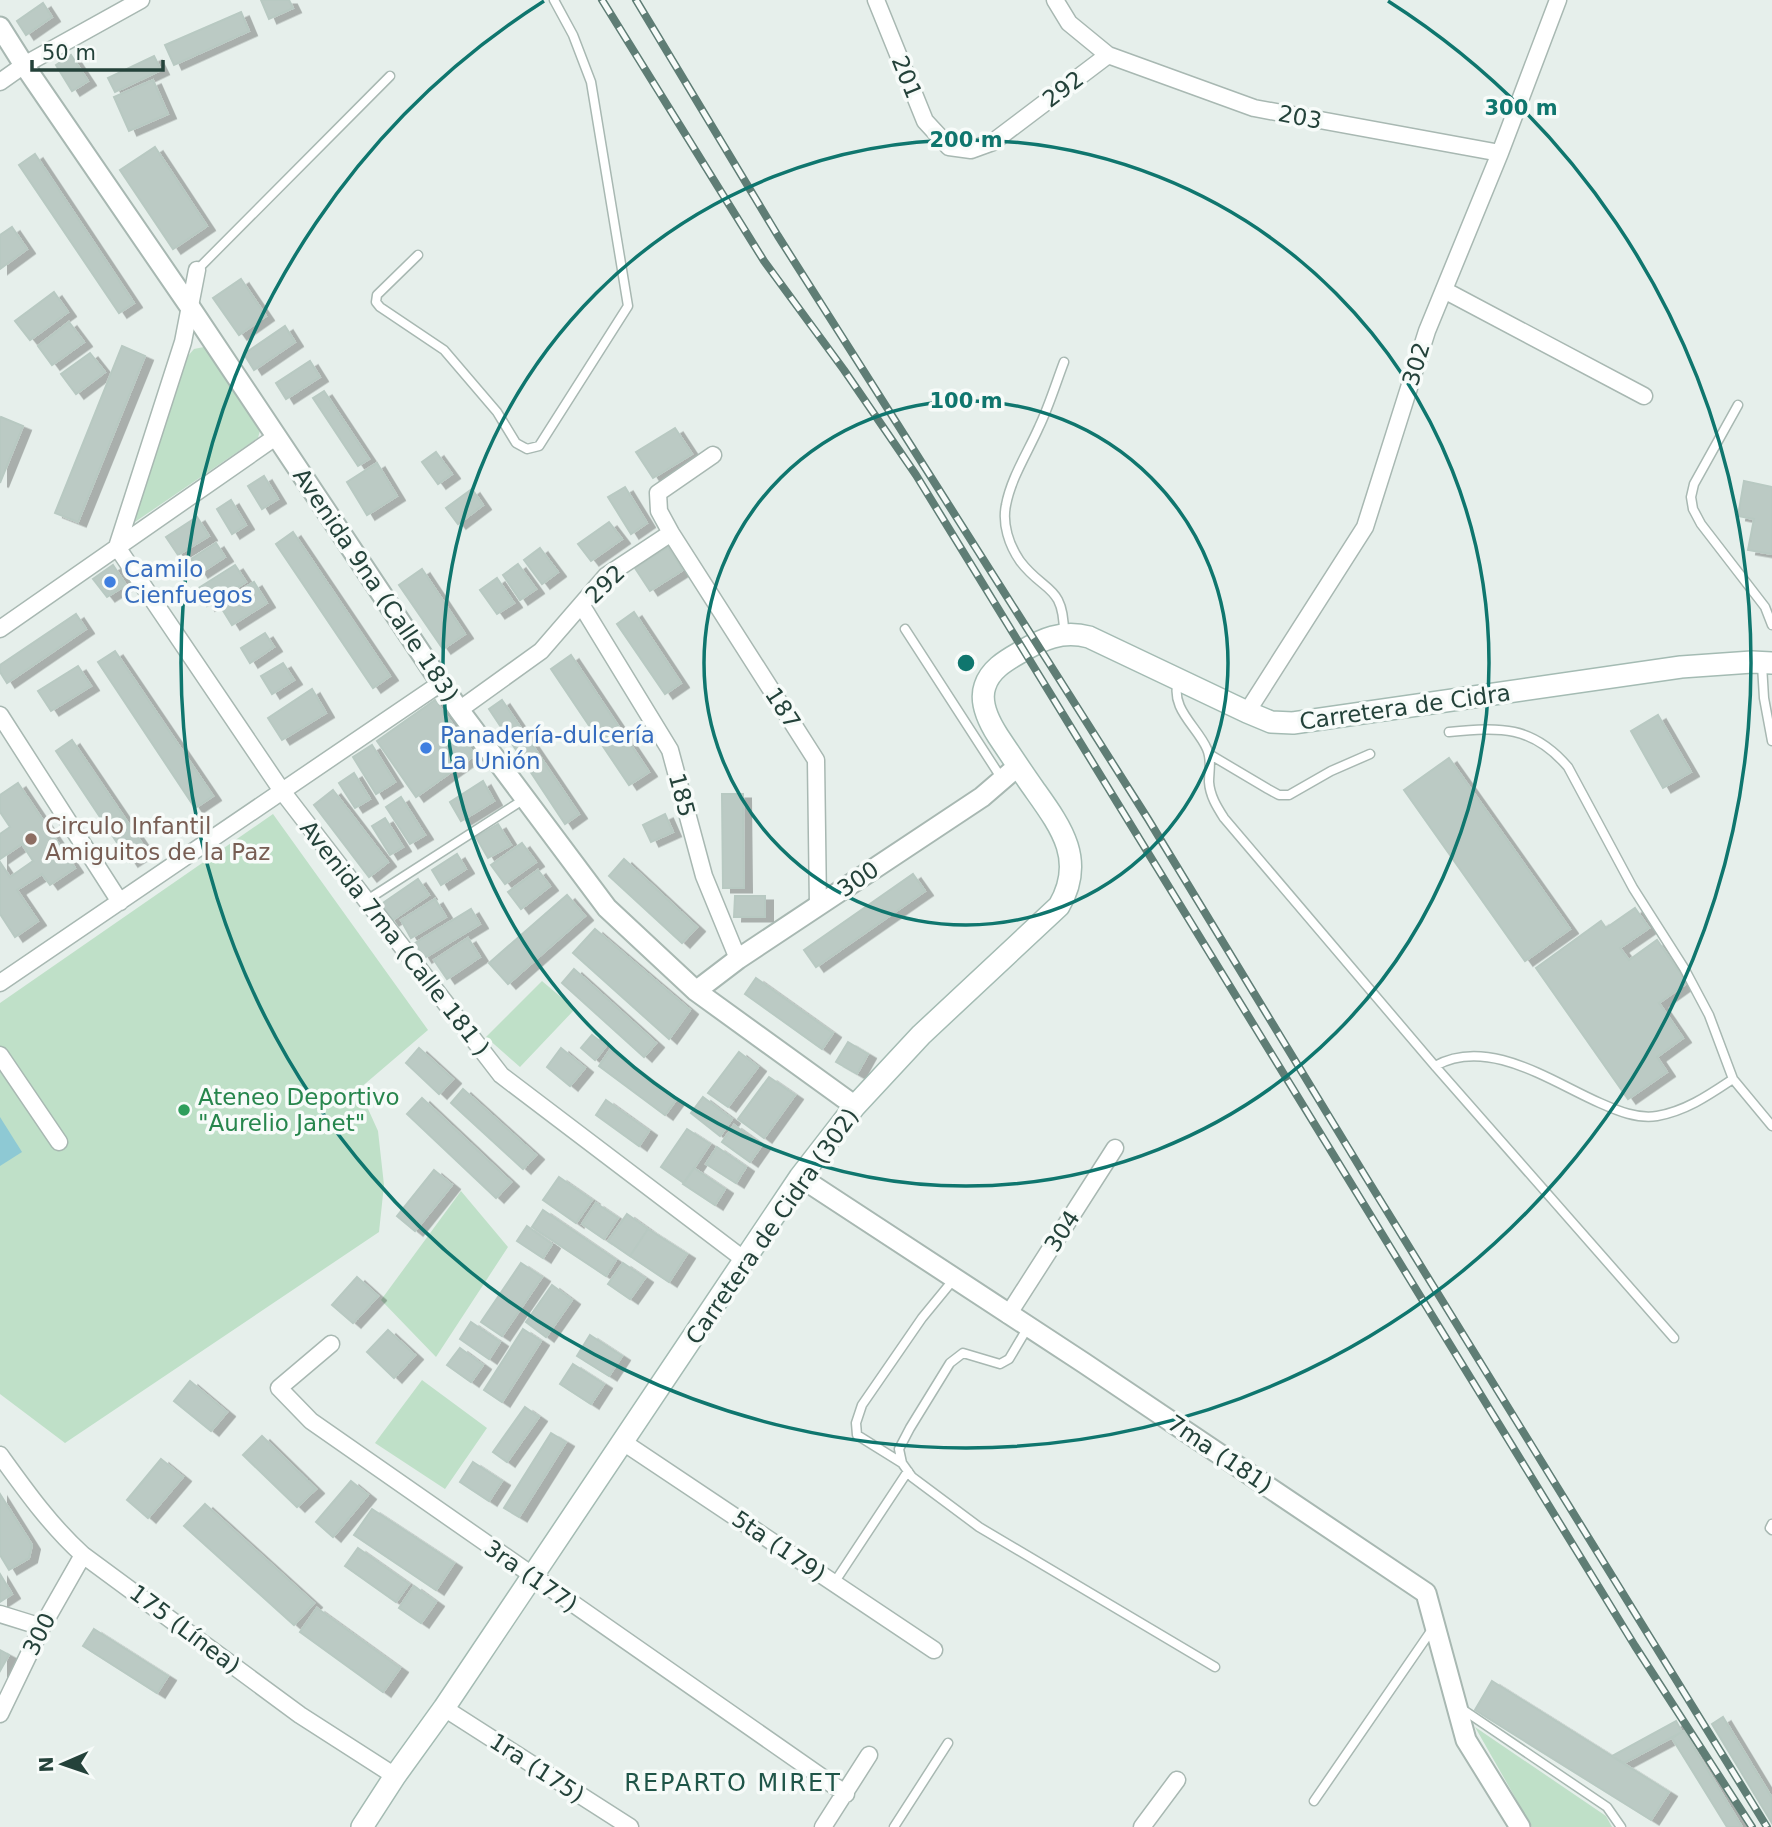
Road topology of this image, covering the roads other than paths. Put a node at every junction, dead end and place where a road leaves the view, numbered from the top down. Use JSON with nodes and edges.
{"nodes":[{"id":1,"x":141,"y":0,"type":"edge"},
{"id":2,"x":554,"y":0,"type":"edge"},
{"id":3,"x":876,"y":0,"type":"edge"},
{"id":4,"x":1055,"y":0,"type":"edge"},
{"id":5,"x":1558,"y":0,"type":"edge"},
{"id":6,"x":0,"y":27,"type":"edge"},
{"id":7,"x":1108,"y":55,"type":"junction"},
{"id":8,"x":24,"y":65,"type":"junction"},
{"id":9,"x":390,"y":76,"type":"dead end"},
{"id":10,"x":0,"y":82,"type":"edge"},
{"id":11,"x":949,"y":148,"type":"joint"},
{"id":12,"x":1500,"y":153,"type":"junction"},
{"id":13,"x":418,"y":255,"type":"dead end"},
{"id":14,"x":197,"y":270,"type":"joint"},
{"id":15,"x":1444,"y":290,"type":"junction"},
{"id":16,"x":190,"y":307,"type":"junction"},
{"id":17,"x":1064,"y":362,"type":"dead end"},
{"id":18,"x":1644,"y":396,"type":"dead end"},
{"id":19,"x":1738,"y":405,"type":"dead end"},
{"id":20,"x":276,"y":436,"type":"junction"},
{"id":21,"x":713,"y":455,"type":"dead end"},
{"id":22,"x":671,"y":533,"type":"junction"},
{"id":23,"x":117,"y":547,"type":"junction"},
{"id":24,"x":582,"y":606,"type":"junction"},
{"id":25,"x":1772,"y":625,"type":"edge"},
{"id":26,"x":0,"y":629,"type":"edge"},
{"id":27,"x":905,"y":629,"type":"dead end"},
{"id":28,"x":1064,"y":634,"type":"junction"},
{"id":29,"x":1767,"y":663,"type":"edge"},
{"id":30,"x":1178,"y":681,"type":"junction"},
{"id":31,"x":441,"y":683,"type":"junction"},
{"id":32,"x":459,"y":710,"type":"junction"},
{"id":33,"x":1247,"y":712,"type":"junction"},
{"id":34,"x":0,"y":715,"type":"edge"},
{"id":35,"x":1450,"y":732,"type":"dead end"},
{"id":36,"x":1772,"y":741,"type":"edge"},
{"id":37,"x":1209,"y":754,"type":"junction"},
{"id":38,"x":1370,"y":754,"type":"dead end"},
{"id":39,"x":1010,"y":773,"type":"junction"},
{"id":40,"x":282,"y":791,"type":"junction"},
{"id":41,"x":526,"y":798,"type":"junction"},
{"id":42,"x":367,"y":900,"type":"junction"},
{"id":43,"x":120,"y":902,"type":"junction"},
{"id":44,"x":818,"y":906,"type":"junction"},
{"id":45,"x":738,"y":959,"type":"junction"},
{"id":46,"x":0,"y":984,"type":"edge"},
{"id":47,"x":696,"y":991,"type":"junction"},
{"id":48,"x":0,"y":1055,"type":"edge"},
{"id":49,"x":1435,"y":1066,"type":"junction"},
{"id":50,"x":1733,"y":1079,"type":"junction"},
{"id":51,"x":855,"y":1106,"type":"junction"},
{"id":52,"x":1772,"y":1126,"type":"edge"},
{"id":53,"x":59,"y":1142,"type":"dead end"},
{"id":54,"x":1115,"y":1148,"type":"dead end"},
{"id":55,"x":800,"y":1177,"type":"junction"},
{"id":56,"x":746,"y":1261,"type":"junction"},
{"id":57,"x":954,"y":1279,"type":"junction"},
{"id":58,"x":1008,"y":1315,"type":"junction"},
{"id":59,"x":1028,"y":1328,"type":"junction"},
{"id":60,"x":1674,"y":1338,"type":"dead end"},
{"id":61,"x":331,"y":1344,"type":"dead end"},
{"id":62,"x":623,"y":1442,"type":"junction"},
{"id":63,"x":0,"y":1455,"type":"edge"},
{"id":64,"x":902,"y":1463,"type":"junction"},
{"id":65,"x":908,"y":1471,"type":"junction"},
{"id":66,"x":1772,"y":1524,"type":"edge"},
{"id":67,"x":1772,"y":1530,"type":"edge"},
{"id":68,"x":83,"y":1555,"type":"junction"},
{"id":69,"x":531,"y":1577,"type":"junction"},
{"id":70,"x":834,"y":1583,"type":"junction"},
{"id":71,"x":0,"y":1614,"type":"edge"},
{"id":72,"x":1435,"y":1625,"type":"junction"},
{"id":73,"x":42,"y":1627,"type":"junction"},
{"id":74,"x":934,"y":1650,"type":"dead end"},
{"id":75,"x":1215,"y":1667,"type":"dead end"},
{"id":76,"x":1457,"y":1705,"type":"junction"},
{"id":77,"x":444,"y":1708,"type":"junction"},
{"id":78,"x":0,"y":1714,"type":"edge"},
{"id":79,"x":947,"y":1743,"type":"dead end"},
{"id":80,"x":869,"y":1755,"type":"dead end"},
{"id":81,"x":395,"y":1776,"type":"junction"},
{"id":82,"x":1177,"y":1780,"type":"dead end"},
{"id":83,"x":846,"y":1794,"type":"junction"},
{"id":84,"x":1314,"y":1801,"type":"dead end"},
{"id":85,"x":362,"y":1827,"type":"edge"},
{"id":86,"x":630,"y":1827,"type":"edge"},
{"id":87,"x":823,"y":1827,"type":"edge"},
{"id":88,"x":894,"y":1827,"type":"edge"},
{"id":89,"x":1142,"y":1827,"type":"edge"},
{"id":90,"x":1520,"y":1827,"type":"edge"},
{"id":91,"x":1621,"y":1827,"type":"edge"}],
"edges":[{"from":1,"to":8,"type":"street"},
{"from":2,"to":13,"type":"lane"},
{"from":3,"to":11,"type":"street","name":"201"},
{"from":4,"to":7,"type":"street","name":"292"},
{"from":5,"to":12,"type":"street","name":"302"},
{"from":6,"to":8,"type":"street","name":"Avenida 9na (Calle 183)"},
{"from":7,"to":11,"type":"street","name":"292"},
{"from":7,"to":12,"type":"street","name":"203"},
{"from":8,"to":10,"type":"street"},
{"from":8,"to":16,"type":"street","name":"Avenida 9na (Calle 183)"},
{"from":9,"to":14,"type":"lane"},
{"from":12,"to":15,"type":"street","name":"302"},
{"from":14,"to":16,"type":"street"},
{"from":15,"to":18,"type":"street"},
{"from":15,"to":33,"type":"street","name":"302"},
{"from":16,"to":20,"type":"street","name":"Avenida 9na (Calle 183)"},
{"from":16,"to":23,"type":"street"},
{"from":17,"to":28,"type":"lane"},
{"from":19,"to":25,"type":"lane"},
{"from":20,"to":23,"type":"street"},
{"from":20,"to":31,"type":"street","name":"Avenida 9na (Calle 183)"},
{"from":21,"to":22,"type":"street"},
{"from":22,"to":24,"type":"street","name":"292"},
{"from":22,"to":44,"type":"street","name":"187"},
{"from":23,"to":26,"type":"street"},
{"from":23,"to":40,"type":"street","name":"Avenida 7ma (Calle 181 )"},
{"from":24,"to":32,"type":"street","name":"292"},
{"from":24,"to":45,"type":"street","name":"185"},
{"from":27,"to":39,"type":"lane"},
{"from":28,"to":30,"type":"main road","name":"Carretera de Cidra"},
{"from":28,"to":39,"type":"main road","name":"Carretera de Cidra (302)"},
{"from":29,"to":33,"type":"main road","name":"Carretera de Cidra"},
{"from":29,"to":36,"type":"lane"},
{"from":30,"to":33,"type":"main road","name":"Carretera de Cidra"},
{"from":30,"to":37,"type":"lane"},
{"from":31,"to":32,"type":"street","name":"Avenida 9na (Calle 183)"},
{"from":31,"to":40,"type":"street"},
{"from":32,"to":41,"type":"street","name":"Avenida 9na (Calle 183)"},
{"from":34,"to":43,"type":"street"},
{"from":35,"to":50,"type":"lane"},
{"from":37,"to":38,"type":"lane"},
{"from":37,"to":49,"type":"lane"},
{"from":39,"to":44,"type":"street","name":"300"},
{"from":39,"to":51,"type":"main road","name":"Carretera de Cidra (302)"},
{"from":40,"to":42,"type":"street","name":"Avenida 7ma (Calle 181 )"},
{"from":40,"to":43,"type":"street"},
{"from":41,"to":42,"type":"lane"},
{"from":41,"to":47,"type":"street","name":"Avenida 9na (Calle 183)"},
{"from":42,"to":56,"type":"street","name":"Avenida 7ma (Calle 181 )"},
{"from":43,"to":46,"type":"street"},
{"from":44,"to":45,"type":"street","name":"300"},
{"from":45,"to":47,"type":"street","name":"300"},
{"from":47,"to":51,"type":"street","name":"Avenida 9na (Calle 183)"},
{"from":48,"to":53,"type":"street"},
{"from":49,"to":50,"type":"lane"},
{"from":49,"to":60,"type":"lane"},
{"from":50,"to":52,"type":"lane"},
{"from":51,"to":55,"type":"main road","name":"Carretera de Cidra (302)"},
{"from":54,"to":58,"type":"street","name":"304"},
{"from":55,"to":56,"type":"main road","name":"Carretera de Cidra (302)"},
{"from":55,"to":57,"type":"street","name":"7ma (181)"},
{"from":56,"to":62,"type":"main road","name":"Carretera de Cidra (302)"},
{"from":57,"to":58,"type":"street","name":"7ma (181)"},
{"from":57,"to":64,"type":"lane"},
{"from":58,"to":59,"type":"street","name":"7ma (181)"},
{"from":59,"to":64,"type":"lane"},
{"from":59,"to":72,"type":"street","name":"7ma (181)"},
{"from":61,"to":69,"type":"street","name":"3ra (177)"},
{"from":62,"to":69,"type":"main road","name":"Carretera de Cidra (302)"},
{"from":62,"to":70,"type":"street","name":"5ta (179)"},
{"from":63,"to":68,"type":"street","name":"175 (Línea)"},
{"from":64,"to":65,"type":"lane"},
{"from":65,"to":70,"type":"lane"},
{"from":65,"to":75,"type":"lane"},
{"from":66,"to":67,"type":"lane"},
{"from":68,"to":73,"type":"street","name":"300"},
{"from":68,"to":81,"type":"street","name":"175 (Línea)"},
{"from":69,"to":77,"type":"main road","name":"Carretera de Cidra (302)"},
{"from":69,"to":83,"type":"street","name":"3ra (177)"},
{"from":70,"to":74,"type":"street","name":"5ta (179)"},
{"from":71,"to":73,"type":"street"},
{"from":72,"to":76,"type":"street","name":"7ma (181)"},
{"from":72,"to":84,"type":"lane"},
{"from":73,"to":78,"type":"street","name":"300"},
{"from":76,"to":90,"type":"street","name":"7ma (181)"},
{"from":76,"to":91,"type":"lane"},
{"from":77,"to":81,"type":"main road","name":"Carretera de Cidra (302)"},
{"from":77,"to":86,"type":"street","name":"1ra (175)"},
{"from":79,"to":88,"type":"lane"},
{"from":80,"to":83,"type":"street"},
{"from":81,"to":85,"type":"main road","name":"Carretera de Cidra (302)"},
{"from":82,"to":89,"type":"street"},
{"from":83,"to":87,"type":"street"}]}
